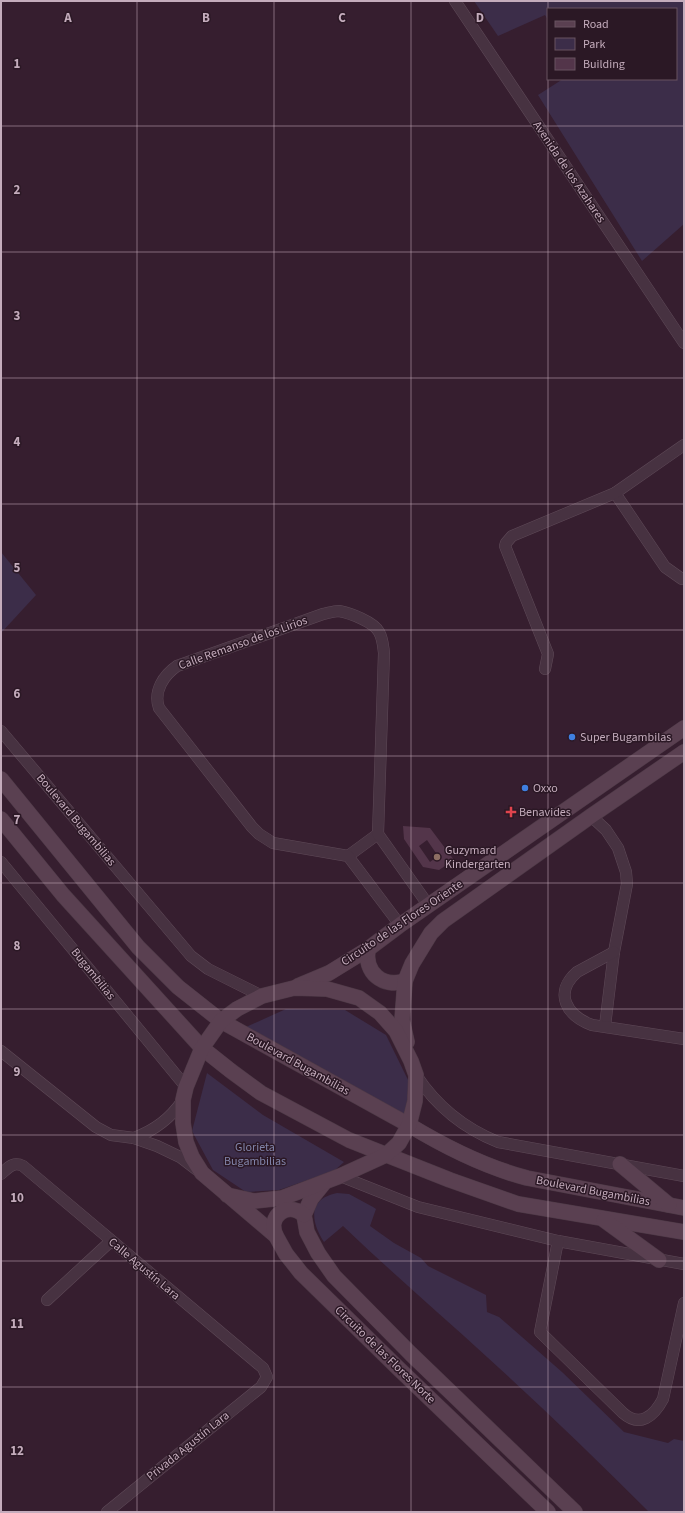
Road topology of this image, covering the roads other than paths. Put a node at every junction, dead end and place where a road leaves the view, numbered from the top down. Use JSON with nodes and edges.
{"nodes":[{"id":1,"x":455,"y":1,"type":"edge"},
{"id":2,"x":684,"y":343,"type":"edge"},
{"id":3,"x":684,"y":445,"type":"edge"},
{"id":4,"x":616,"y":493,"type":"junction"},
{"id":5,"x":682,"y":579,"type":"dead end"},
{"id":6,"x":545,"y":669,"type":"dead end"},
{"id":7,"x":684,"y":728,"type":"edge"},
{"id":8,"x":1,"y":731,"type":"edge"},
{"id":9,"x":684,"y":752,"type":"edge"},
{"id":10,"x":1,"y":779,"type":"edge"},
{"id":11,"x":591,"y":816,"type":"junction"},
{"id":12,"x":1,"y":819,"type":"edge"},
{"id":13,"x":378,"y":834,"type":"junction"},
{"id":14,"x":348,"y":856,"type":"junction"},
{"id":15,"x":1,"y":862,"type":"edge"},
{"id":16,"x":429,"y":906,"type":"junction"},
{"id":17,"x":400,"y":925,"type":"junction"},
{"id":18,"x":368,"y":950,"type":"junction"},
{"id":19,"x":614,"y":952,"type":"junction"},
{"id":20,"x":405,"y":981,"type":"junction"},
{"id":21,"x":294,"y":988,"type":"junction"},
{"id":22,"x":262,"y":996,"type":"junction"},
{"id":23,"x":221,"y":1021,"type":"junction"},
{"id":24,"x":605,"y":1026,"type":"junction"},
{"id":25,"x":684,"y":1039,"type":"edge"},
{"id":26,"x":202,"y":1048,"type":"junction"},
{"id":27,"x":1,"y":1051,"type":"edge"},
{"id":28,"x":411,"y":1061,"type":"junction"},
{"id":29,"x":416,"y":1075,"type":"junction"},
{"id":30,"x":184,"y":1094,"type":"junction"},
{"id":31,"x":409,"y":1125,"type":"junction"},
{"id":32,"x":134,"y":1138,"type":"junction"},
{"id":33,"x":386,"y":1155,"type":"junction"},
{"id":34,"x":620,"y":1164,"type":"junction"},
{"id":35,"x":202,"y":1173,"type":"junction"},
{"id":36,"x":1,"y":1174,"type":"edge"},
{"id":37,"x":340,"y":1176,"type":"junction"},
{"id":38,"x":684,"y":1176,"type":"edge"},
{"id":39,"x":326,"y":1181,"type":"junction"},
{"id":40,"x":228,"y":1195,"type":"junction"},
{"id":41,"x":677,"y":1207,"type":"edge"},
{"id":42,"x":304,"y":1215,"type":"junction"},
{"id":43,"x":601,"y":1218,"type":"junction"},
{"id":44,"x":684,"y":1232,"type":"edge"},
{"id":45,"x":276,"y":1236,"type":"junction"},
{"id":46,"x":111,"y":1241,"type":"junction"},
{"id":47,"x":558,"y":1241,"type":"junction"},
{"id":48,"x":659,"y":1260,"type":"junction"},
{"id":49,"x":684,"y":1264,"type":"edge"},
{"id":50,"x":47,"y":1300,"type":"dead end"},
{"id":51,"x":684,"y":1303,"type":"edge"},
{"id":52,"x":411,"y":1354,"type":"junction"},
{"id":53,"x":398,"y":1368,"type":"junction"},
{"id":54,"x":267,"y":1377,"type":"joint"},
{"id":55,"x":107,"y":1512,"type":"edge"},
{"id":56,"x":548,"y":1512,"type":"edge"},
{"id":57,"x":575,"y":1512,"type":"edge"}],
"edges":[{"from":1,"to":2,"type":"street","name":"Avenida de los Azahares"},
{"from":3,"to":4,"type":"street"},
{"from":4,"to":5,"type":"street"},
{"from":4,"to":6,"type":"street"},
{"from":7,"to":16,"type":"street","name":"Circuito de las Flores Oriente"},
{"from":8,"to":22,"type":"street","name":"Boulevard Bugambilias"},
{"from":9,"to":11,"type":"street","name":"Circuito de las Flores Oriente"},
{"from":10,"to":23,"type":"street","name":"Boulevard Bugambilias"},
{"from":11,"to":19,"type":"street"},
{"from":11,"to":20,"type":"street","name":"Circuito de las Flores Oriente"},
{"from":12,"to":26,"type":"street","name":"Boulevard Bugambilias"},
{"from":13,"to":14,"type":"street"},
{"from":13,"to":14,"type":"street","name":"Calle Remanso de los Lirios"},
{"from":13,"to":16,"type":"street"},
{"from":14,"to":17,"type":"street"},
{"from":15,"to":30,"type":"street","name":"Bugambilias"},
{"from":16,"to":17,"type":"street","name":"Circuito de las Flores Oriente"},
{"from":17,"to":18,"type":"street","name":"Circuito de las Flores Oriente"},
{"from":18,"to":20,"type":"street"},
{"from":18,"to":21,"type":"street","name":"Circuito de las Flores Oriente"},
{"from":19,"to":24,"type":"street"},
{"from":19,"to":24,"type":"street"},
{"from":20,"to":28,"type":"street","name":"Circuito de las Flores Oriente"},
{"from":21,"to":22,"type":"street"},
{"from":21,"to":28,"type":"street"},
{"from":22,"to":23,"type":"street"},
{"from":23,"to":26,"type":"street"},
{"from":23,"to":31,"type":"street","name":"Boulevard Bugambilias"},
{"from":24,"to":25,"type":"street"},
{"from":26,"to":30,"type":"street"},
{"from":26,"to":33,"type":"street","name":"Boulevard Bugambilias"},
{"from":27,"to":32,"type":"street"},
{"from":28,"to":29,"type":"street"},
{"from":29,"to":31,"type":"street"},
{"from":29,"to":34,"type":"street"},
{"from":30,"to":32,"type":"street"},
{"from":30,"to":35,"type":"street","name":"Circuito de las Flores Norte"},
{"from":31,"to":33,"type":"street"},
{"from":31,"to":41,"type":"street","name":"Boulevard Bugambilias"},
{"from":32,"to":35,"type":"street"},
{"from":33,"to":37,"type":"street"},
{"from":33,"to":43,"type":"street","name":"Boulevard Bugambilias"},
{"from":34,"to":38,"type":"street"},
{"from":34,"to":41,"type":"street"},
{"from":35,"to":40,"type":"street","name":"Circuito de las Flores Norte"},
{"from":36,"to":46,"type":"street","name":"Calle Agustín Lara"},
{"from":37,"to":39,"type":"street"},
{"from":37,"to":47,"type":"street"},
{"from":39,"to":40,"type":"street"},
{"from":39,"to":42,"type":"street"},
{"from":40,"to":45,"type":"street","name":"Circuito de las Flores Norte"},
{"from":42,"to":45,"type":"street"},
{"from":42,"to":52,"type":"street","name":"Circuito de las Flores Norte"},
{"from":43,"to":44,"type":"street","name":"Boulevard Bugambilias"},
{"from":43,"to":48,"type":"street"},
{"from":45,"to":53,"type":"street","name":"Circuito de las Flores Norte"},
{"from":46,"to":50,"type":"street"},
{"from":46,"to":54,"type":"street","name":"Calle Agustín Lara"},
{"from":47,"to":48,"type":"street"},
{"from":47,"to":51,"type":"street"},
{"from":48,"to":49,"type":"street"},
{"from":52,"to":53,"type":"street"},
{"from":52,"to":57,"type":"street","name":"Circuito de las Flores Norte"},
{"from":53,"to":56,"type":"street","name":"Circuito de las Flores Norte"},
{"from":54,"to":55,"type":"street","name":"Privada Agustín Lara"}]}
